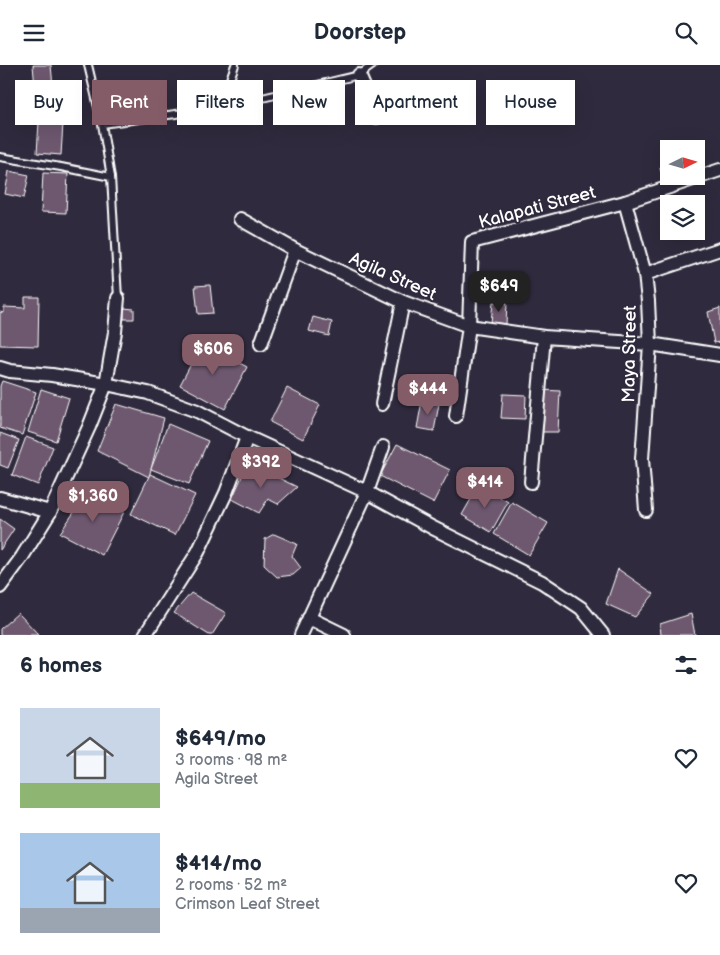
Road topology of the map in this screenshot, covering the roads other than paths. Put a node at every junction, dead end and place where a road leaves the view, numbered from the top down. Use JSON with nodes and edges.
{"nodes":[{"id":1,"x":88,"y":65,"type":"edge"},
{"id":2,"x":234,"y":65,"type":"edge"},
{"id":3,"x":372,"y":65,"type":"edge"},
{"id":4,"x":359,"y":75,"type":"junction"},
{"id":5,"x":229,"y":80,"type":"edge"},
{"id":6,"x":361,"y":80,"type":"edge"},
{"id":7,"x":92,"y":82,"type":"edge"},
{"id":8,"x":263,"y":98,"type":"edge"},
{"id":9,"x":102,"y":125,"type":"edge"},
{"id":10,"x":0,"y":157,"type":"edge"},
{"id":11,"x":720,"y":170,"type":"edge"},
{"id":12,"x":111,"y":177,"type":"junction"},
{"id":13,"x":625,"y":202,"type":"junction"},
{"id":14,"x":240,"y":219,"type":"dead end"},
{"id":15,"x":720,"y":249,"type":"edge"},
{"id":16,"x":295,"y":250,"type":"junction"},
{"id":17,"x":645,"y":275,"type":"junction"},
{"id":18,"x":118,"y":298,"type":"joint"},
{"id":19,"x":403,"y":302,"type":"junction"},
{"id":20,"x":469,"y":326,"type":"junction"},
{"id":21,"x":544,"y":337,"type":"junction"},
{"id":22,"x":261,"y":344,"type":"dead end"},
{"id":23,"x":650,"y":344,"type":"junction"},
{"id":24,"x":720,"y":355,"type":"edge"},
{"id":25,"x":0,"y":368,"type":"edge"},
{"id":26,"x":106,"y":384,"type":"junction"},
{"id":27,"x":382,"y":403,"type":"dead end"},
{"id":28,"x":456,"y":415,"type":"dead end"},
{"id":29,"x":247,"y":437,"type":"junction"},
{"id":30,"x":383,"y":447,"type":"dead end"},
{"id":31,"x":531,"y":483,"type":"dead end"},
{"id":32,"x":367,"y":492,"type":"junction"},
{"id":33,"x":0,"y":498,"type":"edge"},
{"id":34,"x":646,"y":510,"type":"dead end"},
{"id":35,"x":50,"y":512,"type":"junction"},
{"id":36,"x":0,"y":587,"type":"edge"},
{"id":37,"x":309,"y":618,"type":"junction"},
{"id":38,"x":145,"y":635,"type":"edge"},
{"id":39,"x":301,"y":635,"type":"edge"},
{"id":40,"x":344,"y":635,"type":"edge"},
{"id":41,"x":603,"y":635,"type":"edge"}],
"edges":[{"from":1,"to":7,"type":"lane"},
{"from":2,"to":5,"type":"lane"},
{"from":3,"to":4,"type":"lane"},
{"from":4,"to":6,"type":"street"},
{"from":4,"to":8,"type":"lane"},
{"from":9,"to":12,"type":"lane"},
{"from":10,"to":12,"type":"lane"},
{"from":11,"to":13,"type":"street","name":"Kalapati Street"},
{"from":12,"to":18,"type":"lane"},
{"from":13,"to":17,"type":"street","name":"Maya Street"},
{"from":13,"to":20,"type":"street","name":"Kalapati Street"},
{"from":14,"to":16,"type":"street","name":"Agila Street"},
{"from":15,"to":17,"type":"street"},
{"from":16,"to":19,"type":"street","name":"Agila Street"},
{"from":16,"to":22,"type":"street"},
{"from":17,"to":23,"type":"street","name":"Maya Street"},
{"from":18,"to":26,"type":"street"},
{"from":19,"to":20,"type":"street","name":"Agila Street"},
{"from":19,"to":27,"type":"street"},
{"from":20,"to":21,"type":"street","name":"Agila Street"},
{"from":20,"to":28,"type":"street","name":"Kalapati Street"},
{"from":21,"to":23,"type":"street","name":"Agila Street"},
{"from":21,"to":31,"type":"street"},
{"from":23,"to":24,"type":"street","name":"Agila Street"},
{"from":23,"to":34,"type":"street","name":"Maya Street"},
{"from":25,"to":26,"type":"street"},
{"from":26,"to":29,"type":"street"},
{"from":26,"to":35,"type":"street"},
{"from":29,"to":32,"type":"street"},
{"from":29,"to":38,"type":"street"},
{"from":30,"to":32,"type":"street"},
{"from":32,"to":37,"type":"street"},
{"from":32,"to":41,"type":"street"},
{"from":33,"to":35,"type":"street"},
{"from":35,"to":36,"type":"street"},
{"from":37,"to":39,"type":"street"},
{"from":37,"to":40,"type":"street"}]}
